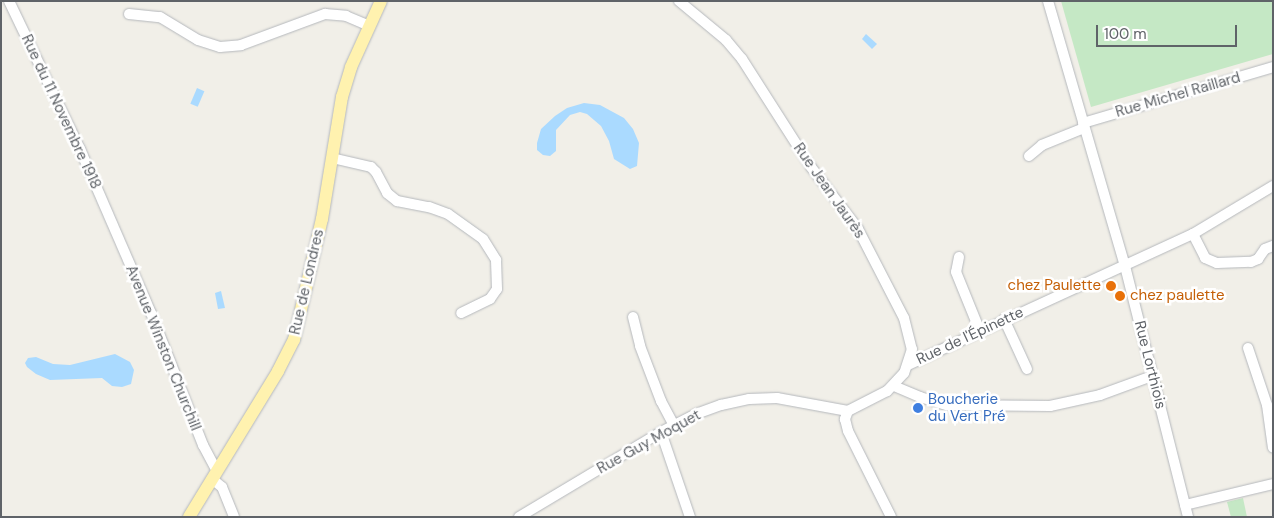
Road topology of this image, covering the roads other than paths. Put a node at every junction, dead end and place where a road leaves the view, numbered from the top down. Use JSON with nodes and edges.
{"nodes":[{"id":1,"x":9,"y":1,"type":"edge"},
{"id":2,"x":381,"y":1,"type":"edge"},
{"id":3,"x":679,"y":1,"type":"edge"},
{"id":4,"x":1048,"y":1,"type":"edge"},
{"id":5,"x":129,"y":14,"type":"dead end"},
{"id":6,"x":370,"y":26,"type":"junction"},
{"id":7,"x":1273,"y":67,"type":"edge"},
{"id":8,"x":1084,"y":125,"type":"junction"},
{"id":9,"x":1029,"y":156,"type":"dead end"},
{"id":10,"x":332,"y":158,"type":"junction"},
{"id":11,"x":1273,"y":186,"type":"edge"},
{"id":12,"x":111,"y":224,"type":"joint"},
{"id":13,"x":1193,"y":234,"type":"junction"},
{"id":14,"x":1273,"y":246,"type":"edge"},
{"id":15,"x":959,"y":257,"type":"dead end"},
{"id":16,"x":1125,"y":266,"type":"junction"},
{"id":17,"x":461,"y":313,"type":"dead end"},
{"id":18,"x":633,"y":317,"type":"dead end"},
{"id":19,"x":1004,"y":319,"type":"junction"},
{"id":20,"x":980,"y":331,"type":"junction"},
{"id":21,"x":1248,"y":348,"type":"dead end"},
{"id":22,"x":908,"y":365,"type":"junction"},
{"id":23,"x":1027,"y":369,"type":"dead end"},
{"id":24,"x":1152,"y":376,"type":"junction"},
{"id":25,"x":894,"y":386,"type":"junction"},
{"id":26,"x":848,"y":410,"type":"junction"},
{"id":27,"x":674,"y":425,"type":"junction"},
{"id":28,"x":661,"y":432,"type":"junction"},
{"id":29,"x":1273,"y":448,"type":"edge"},
{"id":30,"x":215,"y":475,"type":"junction"},
{"id":31,"x":1273,"y":484,"type":"edge"},
{"id":32,"x":1185,"y":505,"type":"junction"},
{"id":33,"x":189,"y":517,"type":"edge"},
{"id":34,"x":234,"y":517,"type":"edge"},
{"id":35,"x":519,"y":517,"type":"edge"},
{"id":36,"x":690,"y":517,"type":"edge"},
{"id":37,"x":890,"y":517,"type":"edge"},
{"id":38,"x":1188,"y":517,"type":"edge"}],
"edges":[{"from":1,"to":12,"type":"street","name":"Rue du 11 Novembre 1918"},
{"from":2,"to":6,"type":"main road","name":"Rue de Londres"},
{"from":3,"to":22,"type":"street","name":"Rue Jean Jaurès"},
{"from":4,"to":8,"type":"street","name":"Rue Lorthiois"},
{"from":5,"to":6,"type":"street"},
{"from":6,"to":10,"type":"main road","name":"Rue de Londres"},
{"from":7,"to":8,"type":"street","name":"Rue Michel Raillard"},
{"from":8,"to":9,"type":"street"},
{"from":8,"to":16,"type":"street","name":"Rue Lorthiois"},
{"from":10,"to":17,"type":"street"},
{"from":10,"to":30,"type":"main road","name":"Rue de Londres"},
{"from":11,"to":13,"type":"street","name":"Rue de l'Épinette"},
{"from":12,"to":30,"type":"street","name":"Avenue Winston Churchill"},
{"from":13,"to":14,"type":"street"},
{"from":13,"to":16,"type":"street","name":"Rue de l'Épinette"},
{"from":15,"to":20,"type":"street"},
{"from":16,"to":19,"type":"street","name":"Rue de l'Épinette"},
{"from":16,"to":24,"type":"street","name":"Rue Lorthiois"},
{"from":18,"to":27,"type":"street"},
{"from":19,"to":20,"type":"street","name":"Rue de l'Épinette"},
{"from":19,"to":23,"type":"street"},
{"from":20,"to":22,"type":"street","name":"Rue de l'Épinette"},
{"from":21,"to":29,"type":"street"},
{"from":22,"to":25,"type":"street","name":"Rue Jean Jaurès"},
{"from":24,"to":25,"type":"street"},
{"from":24,"to":32,"type":"street","name":"Rue Lorthiois"},
{"from":25,"to":26,"type":"street","name":"Rue Jean Jaurès"},
{"from":26,"to":27,"type":"street","name":"Rue Guy Moquet"},
{"from":26,"to":37,"type":"street"},
{"from":27,"to":28,"type":"street","name":"Rue Guy Moquet"},
{"from":28,"to":35,"type":"street","name":"Rue Guy Moquet"},
{"from":28,"to":36,"type":"street"},
{"from":30,"to":33,"type":"main road","name":"Rue de Londres"},
{"from":30,"to":34,"type":"street","name":"Avenue Winston Churchill"},
{"from":31,"to":32,"type":"street"},
{"from":32,"to":38,"type":"street","name":"Rue Lorthiois"}]}
